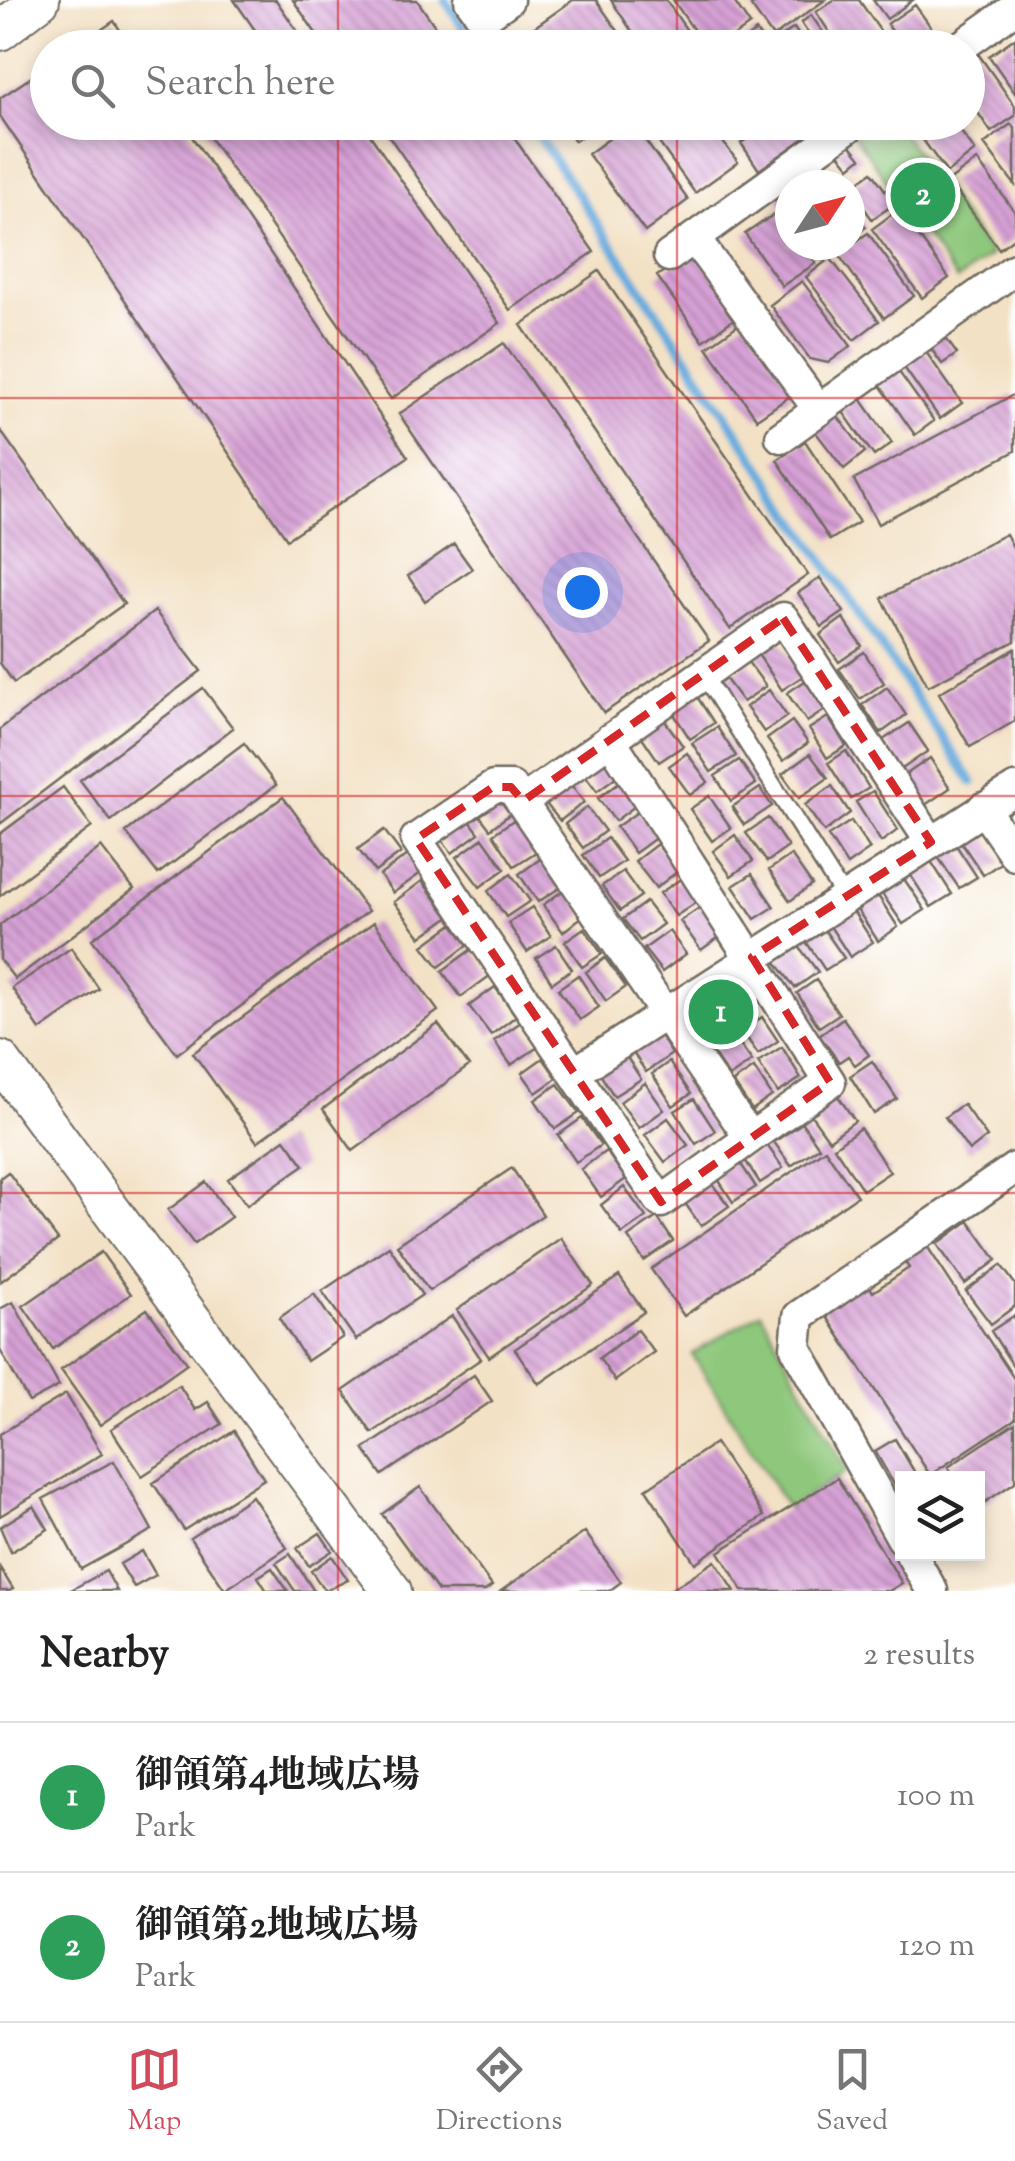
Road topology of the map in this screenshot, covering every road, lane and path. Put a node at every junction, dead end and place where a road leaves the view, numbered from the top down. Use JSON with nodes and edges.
{"nodes":[{"id":1,"x":40,"y":0,"type":"edge"},
{"id":2,"x":470,"y":0,"type":"edge"},
{"id":3,"x":508,"y":0,"type":"edge"},
{"id":4,"x":1015,"y":8,"type":"edge"},
{"id":5,"x":984,"y":30,"type":"edge"},
{"id":6,"x":0,"y":31,"type":"edge"},
{"id":7,"x":830,"y":140,"type":"edge"},
{"id":8,"x":1015,"y":269,"type":"edge"},
{"id":9,"x":819,"y":410,"type":"junction"},
{"id":10,"x":781,"y":437,"type":"dead end"},
{"id":11,"x":703,"y":674,"type":"junction"},
{"id":12,"x":610,"y":739,"type":"junction"},
{"id":13,"x":1015,"y":790,"type":"edge"},
{"id":14,"x":523,"y":801,"type":"junction"},
{"id":15,"x":983,"y":808,"type":"junction"},
{"id":16,"x":931,"y":842,"type":"junction"},
{"id":17,"x":1015,"y":856,"type":"edge"},
{"id":18,"x":844,"y":897,"type":"junction"},
{"id":19,"x":752,"y":957,"type":"junction"},
{"id":20,"x":667,"y":1012,"type":"junction"},
{"id":21,"x":0,"y":1060,"type":"edge"},
{"id":22,"x":574,"y":1073,"type":"junction"},
{"id":23,"x":750,"y":1138,"type":"junction"},
{"id":24,"x":1015,"y":1168,"type":"edge"},
{"id":25,"x":895,"y":1525,"type":"edge"},
{"id":26,"x":915,"y":1561,"type":"edge"},
{"id":27,"x":392,"y":1591,"type":"edge"},
{"id":28,"x":932,"y":1591,"type":"edge"}],
"edges":[{"from":1,"to":6,"type":"street"},
{"from":2,"to":3,"type":"street"},
{"from":4,"to":5,"type":"street"},
{"from":7,"to":9,"type":"street"},
{"from":8,"to":9,"type":"street"},
{"from":9,"to":10,"type":"street"},
{"from":11,"to":12,"type":"street"},
{"from":11,"to":16,"type":"street"},
{"from":11,"to":18,"type":"lane"},
{"from":12,"to":14,"type":"street"},
{"from":12,"to":19,"type":"street"},
{"from":13,"to":15,"type":"street"},
{"from":14,"to":20,"type":"street"},
{"from":14,"to":22,"type":"street"},
{"from":15,"to":16,"type":"street"},
{"from":15,"to":17,"type":"street"},
{"from":16,"to":18,"type":"street"},
{"from":18,"to":19,"type":"street"},
{"from":19,"to":20,"type":"street"},
{"from":19,"to":23,"type":"street"},
{"from":20,"to":22,"type":"street"},
{"from":20,"to":23,"type":"street"},
{"from":21,"to":27,"type":"street"},
{"from":22,"to":23,"type":"street"},
{"from":24,"to":25,"type":"street"},
{"from":26,"to":28,"type":"street"}]}
